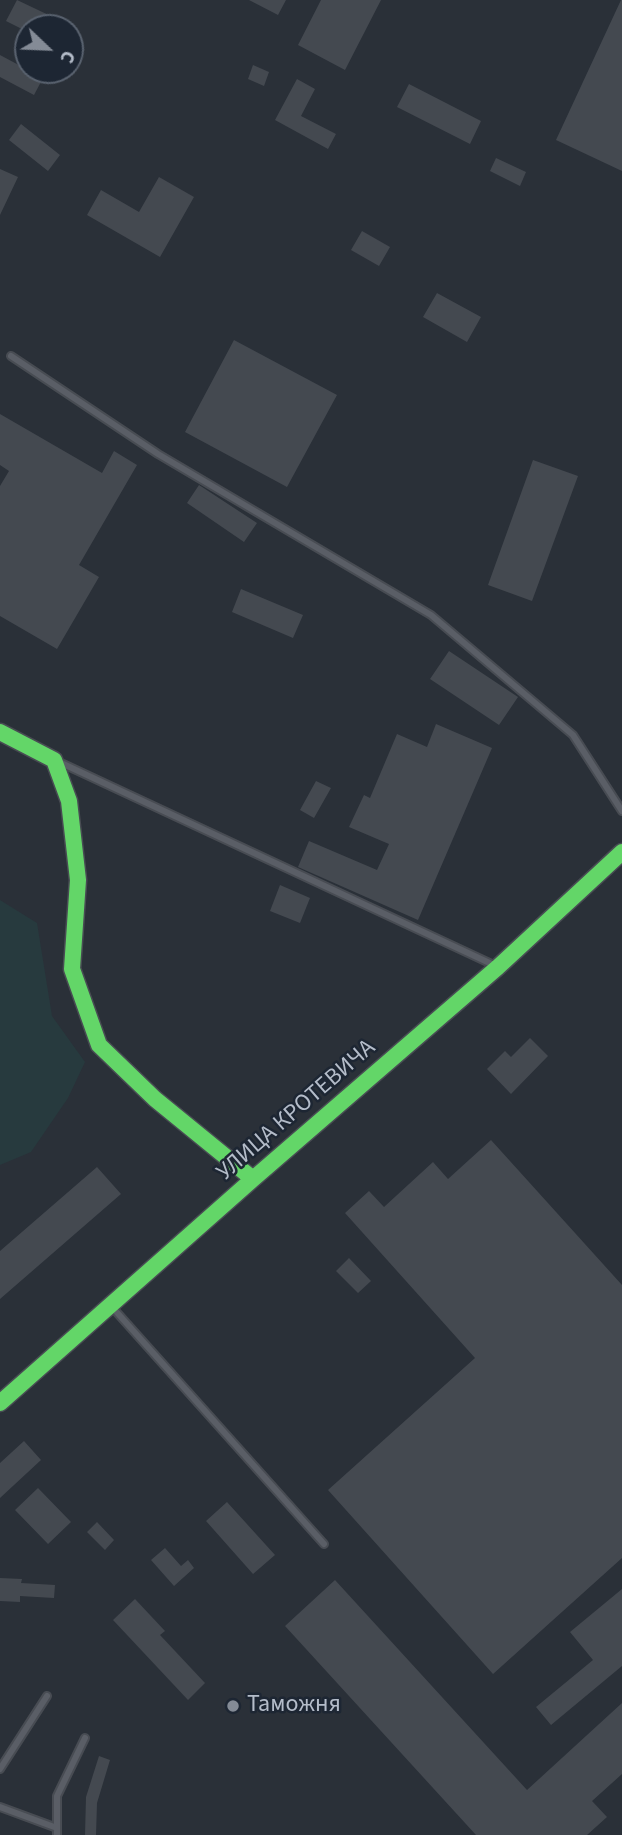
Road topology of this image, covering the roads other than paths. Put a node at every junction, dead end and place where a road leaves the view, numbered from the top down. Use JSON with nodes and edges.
{"nodes":[{"id":1,"x":11,"y":356,"type":"dead end"},
{"id":2,"x":0,"y":732,"type":"edge"},
{"id":3,"x":54,"y":760,"type":"junction"},
{"id":4,"x":622,"y":811,"type":"edge"},
{"id":5,"x":622,"y":852,"type":"edge"},
{"id":6,"x":498,"y":967,"type":"junction"},
{"id":7,"x":253,"y":1179,"type":"junction"},
{"id":8,"x":111,"y":1305,"type":"junction"},
{"id":9,"x":0,"y":1404,"type":"edge"},
{"id":10,"x":324,"y":1544,"type":"dead end"},
{"id":11,"x":47,"y":1696,"type":"dead end"},
{"id":12,"x":85,"y":1738,"type":"dead end"},
{"id":13,"x":0,"y":1769,"type":"edge"},
{"id":14,"x":0,"y":1807,"type":"edge"},
{"id":15,"x":57,"y":1831,"type":"edge"}],
"edges":[{"from":1,"to":4,"type":"lane"},
{"from":2,"to":3,"type":"street"},
{"from":3,"to":6,"type":"lane"},
{"from":3,"to":7,"type":"street"},
{"from":5,"to":6,"type":"street","name":"УЛИЦА КРОТЕВИЧА"},
{"from":6,"to":7,"type":"street","name":"УЛИЦА КРОТЕВИЧА"},
{"from":7,"to":8,"type":"street","name":"УЛИЦА КРОТЕВИЧА"},
{"from":8,"to":9,"type":"street","name":"УЛИЦА КРОТЕВИЧА"},
{"from":8,"to":10,"type":"lane"},
{"from":11,"to":13,"type":"lane"},
{"from":12,"to":15,"type":"lane"},
{"from":14,"to":15,"type":"lane"}]}
